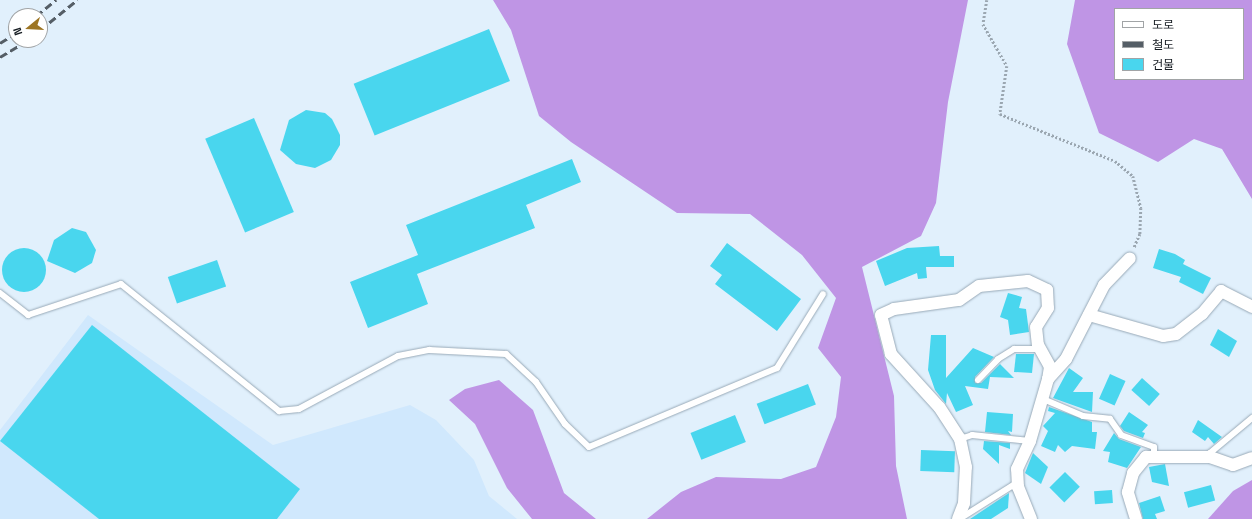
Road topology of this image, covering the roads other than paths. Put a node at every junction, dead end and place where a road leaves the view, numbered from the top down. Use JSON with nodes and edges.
{"nodes":[{"id":1,"x":1130,"y":258,"type":"road end"},
{"id":2,"x":0,"y":294,"type":"edge"},
{"id":3,"x":824,"y":294,"type":"dead end"},
{"id":4,"x":1252,"y":307,"type":"edge"},
{"id":5,"x":1089,"y":315,"type":"junction"},
{"id":6,"x":1040,"y":349,"type":"junction"},
{"id":7,"x":1048,"y":379,"type":"junction"},
{"id":8,"x":978,"y":380,"type":"dead end"},
{"id":9,"x":1043,"y":398,"type":"junction"},
{"id":10,"x":1252,"y":418,"type":"edge"},
{"id":11,"x":960,"y":439,"type":"junction"},
{"id":12,"x":1030,"y":441,"type":"junction"},
{"id":13,"x":1154,"y":457,"type":"junction"},
{"id":14,"x":1210,"y":457,"type":"junction"},
{"id":15,"x":1252,"y":458,"type":"edge"},
{"id":16,"x":1018,"y":482,"type":"junction"},
{"id":17,"x":959,"y":519,"type":"edge"},
{"id":18,"x":1032,"y":519,"type":"edge"},
{"id":19,"x":1136,"y":519,"type":"edge"}],
"edges":[{"from":1,"to":5,"type":"street"},
{"from":2,"to":3,"type":"lane"},
{"from":4,"to":5,"type":"street"},
{"from":5,"to":7,"type":"street"},
{"from":6,"to":7,"type":"street"},
{"from":6,"to":8,"type":"lane"},
{"from":6,"to":11,"type":"street"},
{"from":7,"to":9,"type":"street"},
{"from":9,"to":12,"type":"street"},
{"from":9,"to":13,"type":"lane"},
{"from":10,"to":14,"type":"lane"},
{"from":11,"to":12,"type":"lane"},
{"from":11,"to":17,"type":"street"},
{"from":12,"to":16,"type":"street"},
{"from":13,"to":14,"type":"street"},
{"from":13,"to":19,"type":"street"},
{"from":14,"to":15,"type":"street"},
{"from":16,"to":17,"type":"lane"},
{"from":16,"to":18,"type":"street"}]}
